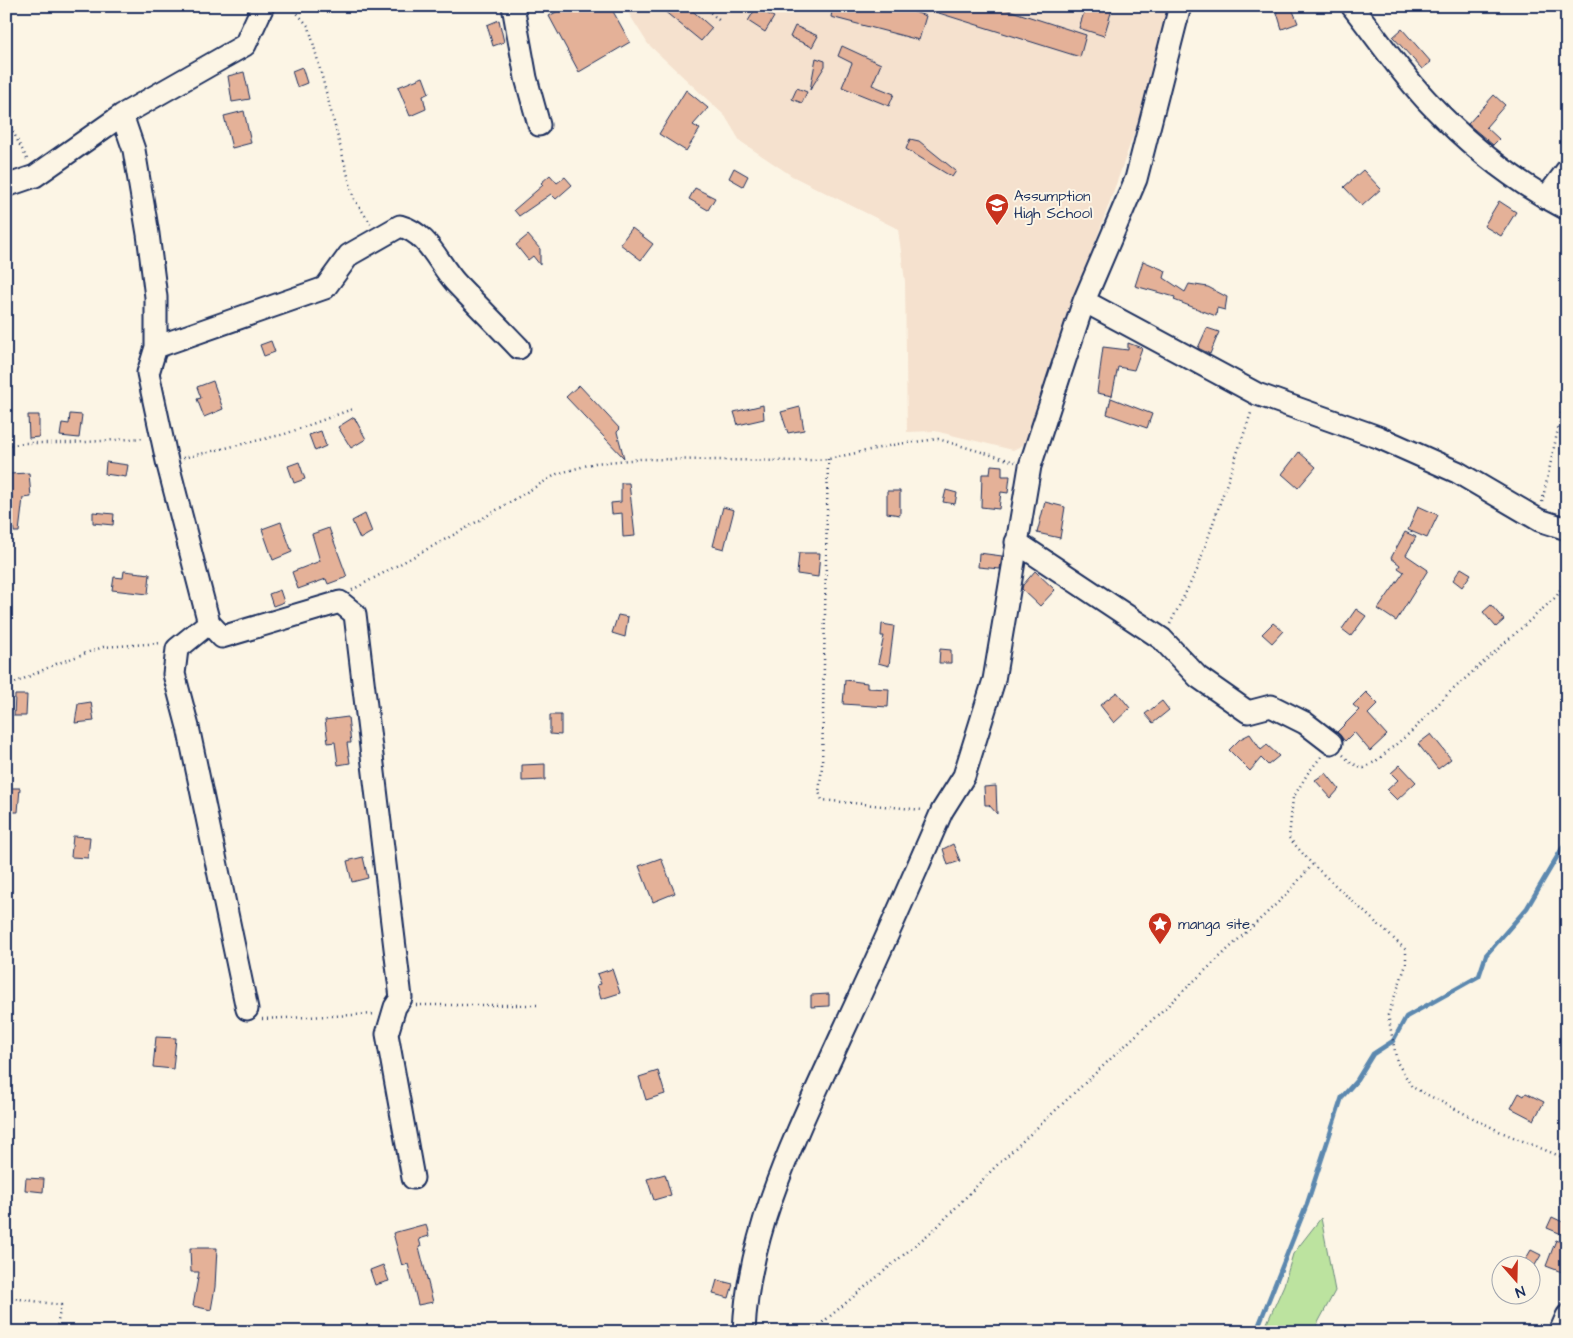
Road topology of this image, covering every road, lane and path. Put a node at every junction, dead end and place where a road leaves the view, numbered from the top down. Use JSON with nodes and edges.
{"nodes":[{"id":1,"x":264,"y":6,"type":"edge"},
{"id":2,"x":291,"y":6,"type":"edge"},
{"id":3,"x":513,"y":6,"type":"edge"},
{"id":4,"x":703,"y":6,"type":"edge"},
{"id":5,"x":1180,"y":6,"type":"edge"},
{"id":6,"x":1352,"y":6,"type":"edge"},
{"id":7,"x":721,"y":22,"type":"dead end"},
{"id":8,"x":122,"y":115,"type":"junction"},
{"id":9,"x":6,"y":118,"type":"edge"},
{"id":10,"x":539,"y":124,"type":"dead end"},
{"id":11,"x":1567,"y":170,"type":"edge"},
{"id":12,"x":35,"y":176,"type":"junction"},
{"id":13,"x":6,"y":186,"type":"edge"},
{"id":14,"x":1546,"y":198,"type":"junction"},
{"id":15,"x":1567,"y":209,"type":"edge"},
{"id":16,"x":380,"y":238,"type":"junction"},
{"id":17,"x":1084,"y":301,"type":"junction"},
{"id":18,"x":156,"y":347,"type":"junction"},
{"id":19,"x":519,"y":348,"type":"dead end"},
{"id":20,"x":1567,"y":388,"type":"edge"},
{"id":21,"x":1257,"y":394,"type":"junction"},
{"id":22,"x":355,"y":408,"type":"dead end"},
{"id":23,"x":161,"y":437,"type":"junction"},
{"id":24,"x":6,"y":446,"type":"edge"},
{"id":25,"x":828,"y":459,"type":"junction"},
{"id":26,"x":167,"y":461,"type":"junction"},
{"id":27,"x":1030,"y":466,"type":"junction"},
{"id":28,"x":1539,"y":520,"type":"junction"},
{"id":29,"x":1567,"y":529,"type":"edge"},
{"id":30,"x":1016,"y":542,"type":"junction"},
{"id":31,"x":1567,"y":574,"type":"edge"},
{"id":32,"x":340,"y":602,"type":"junction"},
{"id":33,"x":210,"y":622,"type":"junction"},
{"id":34,"x":1162,"y":639,"type":"junction"},
{"id":35,"x":177,"y":649,"type":"junction"},
{"id":36,"x":6,"y":687,"type":"edge"},
{"id":37,"x":1331,"y":743,"type":"junction"},
{"id":38,"x":942,"y":811,"type":"junction"},
{"id":39,"x":1312,"y":864,"type":"junction"},
{"id":40,"x":537,"y":1005,"type":"dead end"},
{"id":41,"x":397,"y":1006,"type":"junction"},
{"id":42,"x":247,"y":1009,"type":"joint"},
{"id":43,"x":1567,"y":1158,"type":"edge"},
{"id":44,"x":413,"y":1178,"type":"dead end"},
{"id":45,"x":6,"y":1297,"type":"edge"},
{"id":46,"x":1567,"y":1316,"type":"edge"},
{"id":47,"x":56,"y":1332,"type":"edge"},
{"id":48,"x":744,"y":1332,"type":"edge"},
{"id":49,"x":811,"y":1332,"type":"edge"},
{"id":50,"x":1560,"y":1332,"type":"edge"}],
"edges":[{"from":1,"to":8,"type":"street"},
{"from":2,"to":16,"type":"path"},
{"from":3,"to":10,"type":"street"},
{"from":4,"to":7,"type":"path"},
{"from":5,"to":17,"type":"street"},
{"from":6,"to":14,"type":"street"},
{"from":8,"to":12,"type":"street"},
{"from":8,"to":18,"type":"street"},
{"from":9,"to":12,"type":"path"},
{"from":11,"to":14,"type":"street"},
{"from":12,"to":13,"type":"street"},
{"from":14,"to":15,"type":"street"},
{"from":16,"to":18,"type":"street"},
{"from":16,"to":19,"type":"street"},
{"from":17,"to":21,"type":"street"},
{"from":17,"to":27,"type":"street"},
{"from":18,"to":23,"type":"street"},
{"from":20,"to":28,"type":"path"},
{"from":21,"to":28,"type":"street"},
{"from":21,"to":34,"type":"path"},
{"from":22,"to":26,"type":"path"},
{"from":23,"to":24,"type":"path"},
{"from":23,"to":26,"type":"street"},
{"from":25,"to":27,"type":"path"},
{"from":25,"to":32,"type":"path"},
{"from":25,"to":38,"type":"path"},
{"from":26,"to":33,"type":"street"},
{"from":27,"to":30,"type":"street"},
{"from":28,"to":29,"type":"street"},
{"from":30,"to":34,"type":"street"},
{"from":30,"to":38,"type":"street"},
{"from":31,"to":37,"type":"path"},
{"from":32,"to":33,"type":"street"},
{"from":32,"to":41,"type":"street"},
{"from":33,"to":35,"type":"street"},
{"from":34,"to":37,"type":"street"},
{"from":35,"to":36,"type":"path"},
{"from":35,"to":42,"type":"street"},
{"from":37,"to":39,"type":"path"},
{"from":38,"to":48,"type":"street"},
{"from":39,"to":43,"type":"path"},
{"from":39,"to":49,"type":"path"},
{"from":40,"to":41,"type":"path"},
{"from":41,"to":42,"type":"path"},
{"from":41,"to":44,"type":"street"},
{"from":45,"to":47,"type":"path"},
{"from":46,"to":50,"type":"street"}]}
